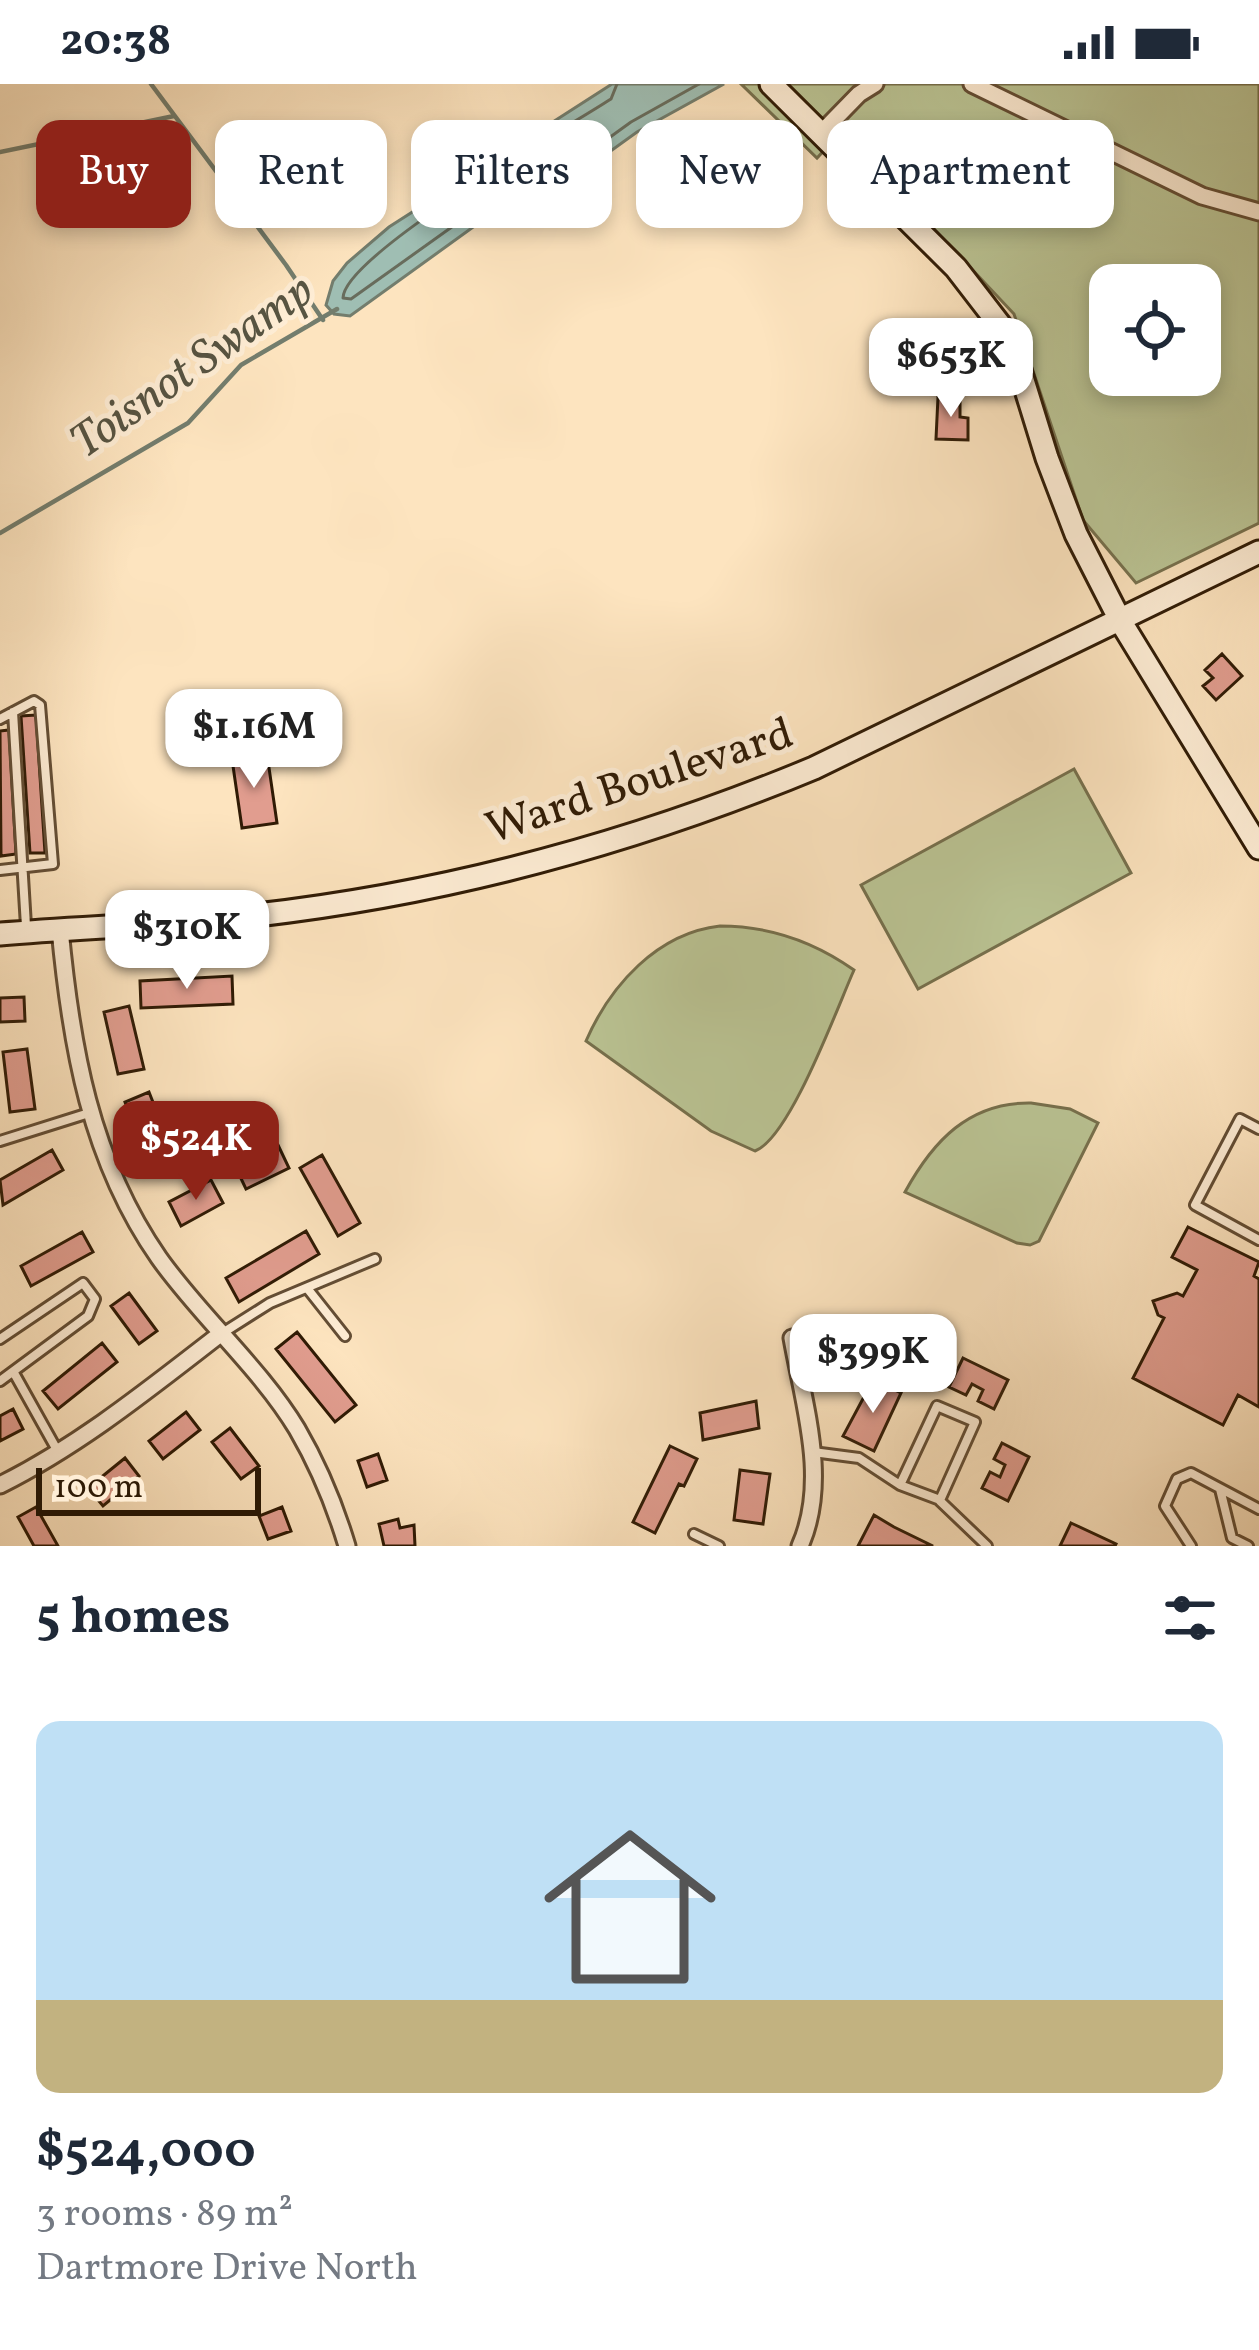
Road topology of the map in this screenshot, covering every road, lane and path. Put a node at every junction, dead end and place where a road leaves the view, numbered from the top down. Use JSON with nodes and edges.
{"nodes":[{"id":1,"x":771,"y":84,"type":"edge"},
{"id":2,"x":875,"y":84,"type":"edge"},
{"id":3,"x":972,"y":84,"type":"edge"},
{"id":4,"x":821,"y":134,"type":"junction"},
{"id":5,"x":1259,"y":212,"type":"edge"},
{"id":6,"x":1259,"y":552,"type":"edge"},
{"id":7,"x":1120,"y":622,"type":"junction"},
{"id":8,"x":13,"y":712,"type":"junction"},
{"id":9,"x":0,"y":718,"type":"edge"},
{"id":10,"x":1259,"y":848,"type":"edge"},
{"id":11,"x":24,"y":867,"type":"junction"},
{"id":12,"x":0,"y":870,"type":"edge"},
{"id":13,"x":59,"y":929,"type":"junction"},
{"id":14,"x":26,"y":932,"type":"junction"},
{"id":15,"x":0,"y":934,"type":"edge"},
{"id":16,"x":89,"y":1113,"type":"junction"},
{"id":17,"x":1259,"y":1129,"type":"edge"},
{"id":18,"x":0,"y":1141,"type":"edge"},
{"id":19,"x":1259,"y":1240,"type":"edge"},
{"id":20,"x":374,"y":1258,"type":"dead end"},
{"id":21,"x":307,"y":1288,"type":"junction"},
{"id":22,"x":219,"y":1335,"type":"junction"},
{"id":23,"x":345,"y":1336,"type":"dead end"},
{"id":24,"x":792,"y":1338,"type":"dead end"},
{"id":25,"x":0,"y":1339,"type":"edge"},
{"id":26,"x":14,"y":1373,"type":"junction"},
{"id":27,"x":0,"y":1381,"type":"edge"},
{"id":28,"x":812,"y":1451,"type":"junction"},
{"id":29,"x":58,"y":1453,"type":"junction"},
{"id":30,"x":0,"y":1485,"type":"edge"},
{"id":31,"x":900,"y":1485,"type":"junction"},
{"id":32,"x":1220,"y":1489,"type":"junction"},
{"id":33,"x":940,"y":1500,"type":"junction"},
{"id":34,"x":1259,"y":1509,"type":"edge"},
{"id":35,"x":694,"y":1534,"type":"dead end"},
{"id":36,"x":347,"y":1546,"type":"edge"},
{"id":37,"x":719,"y":1546,"type":"edge"},
{"id":38,"x":800,"y":1546,"type":"edge"},
{"id":39,"x":986,"y":1546,"type":"edge"},
{"id":40,"x":1191,"y":1546,"type":"edge"},
{"id":41,"x":1248,"y":1546,"type":"edge"}],
"edges":[{"from":1,"to":4,"type":"main road"},
{"from":2,"to":4,"type":"street"},
{"from":3,"to":5,"type":"street"},
{"from":4,"to":7,"type":"main road"},
{"from":6,"to":7,"type":"main road","name":"Ward Boulevard"},
{"from":7,"to":10,"type":"main road"},
{"from":7,"to":13,"type":"main road","name":"Ward Boulevard"},
{"from":8,"to":9,"type":"lane"},
{"from":8,"to":11,"type":"lane"},
{"from":8,"to":11,"type":"lane"},
{"from":11,"to":12,"type":"lane"},
{"from":11,"to":14,"type":"lane"},
{"from":13,"to":14,"type":"main road","name":"Ward Boulevard"},
{"from":13,"to":16,"type":"street"},
{"from":14,"to":15,"type":"main road","name":"Ward Boulevard"},
{"from":16,"to":18,"type":"lane"},
{"from":16,"to":22,"type":"street"},
{"from":17,"to":19,"type":"lane"},
{"from":20,"to":21,"type":"lane"},
{"from":21,"to":22,"type":"lane"},
{"from":21,"to":23,"type":"lane"},
{"from":22,"to":29,"type":"street"},
{"from":22,"to":36,"type":"street"},
{"from":24,"to":28,"type":"street"},
{"from":25,"to":26,"type":"lane"},
{"from":26,"to":27,"type":"lane"},
{"from":26,"to":29,"type":"lane"},
{"from":28,"to":31,"type":"lane"},
{"from":28,"to":38,"type":"street"},
{"from":29,"to":30,"type":"street"},
{"from":31,"to":33,"type":"lane"},
{"from":31,"to":33,"type":"lane"},
{"from":32,"to":34,"type":"lane"},
{"from":32,"to":40,"type":"lane"},
{"from":32,"to":41,"type":"lane"},
{"from":33,"to":39,"type":"lane"},
{"from":35,"to":37,"type":"lane"}]}
